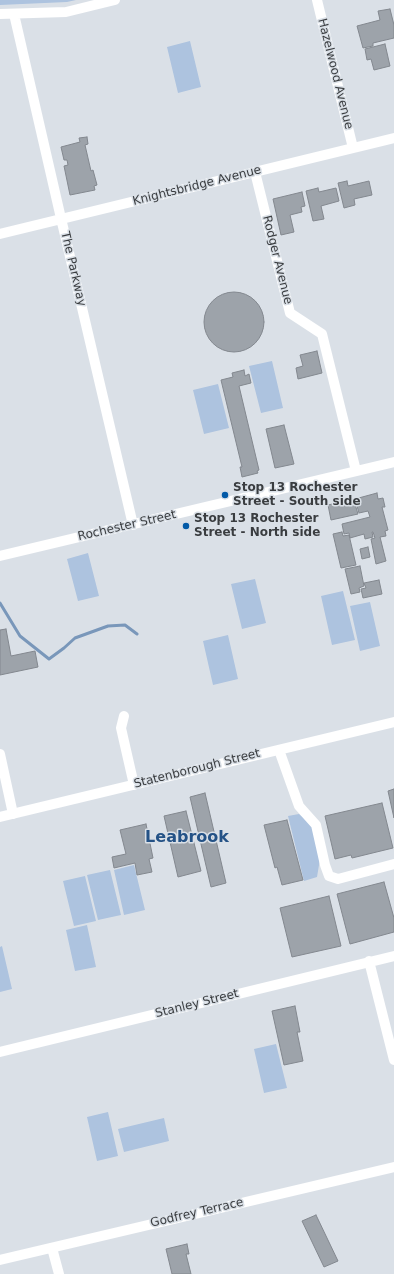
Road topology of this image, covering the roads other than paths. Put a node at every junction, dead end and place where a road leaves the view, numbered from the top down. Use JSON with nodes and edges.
{"nodes":[{"id":1,"x":115,"y":0,"type":"edge"},
{"id":2,"x":317,"y":0,"type":"edge"},
{"id":3,"x":0,"y":14,"type":"edge"},
{"id":4,"x":14,"y":14,"type":"junction"},
{"id":5,"x":394,"y":138,"type":"edge"},
{"id":6,"x":353,"y":148,"type":"junction"},
{"id":7,"x":255,"y":172,"type":"junction"},
{"id":8,"x":61,"y":219,"type":"junction"},
{"id":9,"x":0,"y":234,"type":"edge"},
{"id":10,"x":394,"y":462,"type":"edge"},
{"id":11,"x":356,"y":471,"type":"junction"},
{"id":12,"x":133,"y":524,"type":"junction"},
{"id":13,"x":0,"y":556,"type":"edge"},
{"id":14,"x":124,"y":716,"type":"dead end"},
{"id":15,"x":394,"y":722,"type":"edge"},
{"id":16,"x":279,"y":750,"type":"junction"},
{"id":17,"x":0,"y":754,"type":"edge"},
{"id":18,"x":134,"y":785,"type":"junction"},
{"id":19,"x":13,"y":814,"type":"junction"},
{"id":20,"x":0,"y":817,"type":"edge"},
{"id":21,"x":394,"y":864,"type":"edge"},
{"id":22,"x":394,"y":956,"type":"edge"},
{"id":23,"x":369,"y":962,"type":"junction"},
{"id":24,"x":0,"y":1052,"type":"edge"},
{"id":25,"x":394,"y":1060,"type":"edge"},
{"id":26,"x":394,"y":1167,"type":"edge"},
{"id":27,"x":52,"y":1248,"type":"junction"},
{"id":28,"x":0,"y":1260,"type":"edge"},
{"id":29,"x":59,"y":1274,"type":"edge"}],
"edges":[{"from":1,"to":4,"type":"street"},
{"from":2,"to":6,"type":"street","name":"Hazelwood Avenue"},
{"from":3,"to":4,"type":"street"},
{"from":4,"to":8,"type":"street","name":"The Parkway"},
{"from":5,"to":6,"type":"street","name":"Knightsbridge Avenue"},
{"from":6,"to":7,"type":"street","name":"Knightsbridge Avenue"},
{"from":7,"to":8,"type":"street","name":"Knightsbridge Avenue"},
{"from":7,"to":11,"type":"street","name":"Rodger Avenue"},
{"from":8,"to":9,"type":"street","name":"Knightsbridge Avenue"},
{"from":8,"to":12,"type":"street","name":"The Parkway"},
{"from":10,"to":11,"type":"street","name":"Rochester Street"},
{"from":11,"to":12,"type":"street","name":"Rochester Street"},
{"from":12,"to":13,"type":"street","name":"Rochester Street"},
{"from":14,"to":18,"type":"street"},
{"from":15,"to":16,"type":"street","name":"Statenborough Street"},
{"from":16,"to":18,"type":"street","name":"Statenborough Street"},
{"from":16,"to":21,"type":"street"},
{"from":17,"to":19,"type":"street"},
{"from":18,"to":19,"type":"street","name":"Statenborough Street"},
{"from":19,"to":20,"type":"street","name":"Statenborough Street"},
{"from":22,"to":23,"type":"street","name":"Stanley Street"},
{"from":23,"to":24,"type":"street","name":"Stanley Street"},
{"from":23,"to":25,"type":"street"},
{"from":26,"to":27,"type":"street","name":"Godfrey Terrace"},
{"from":27,"to":28,"type":"street","name":"Godfrey Terrace"},
{"from":27,"to":29,"type":"street"}]}
